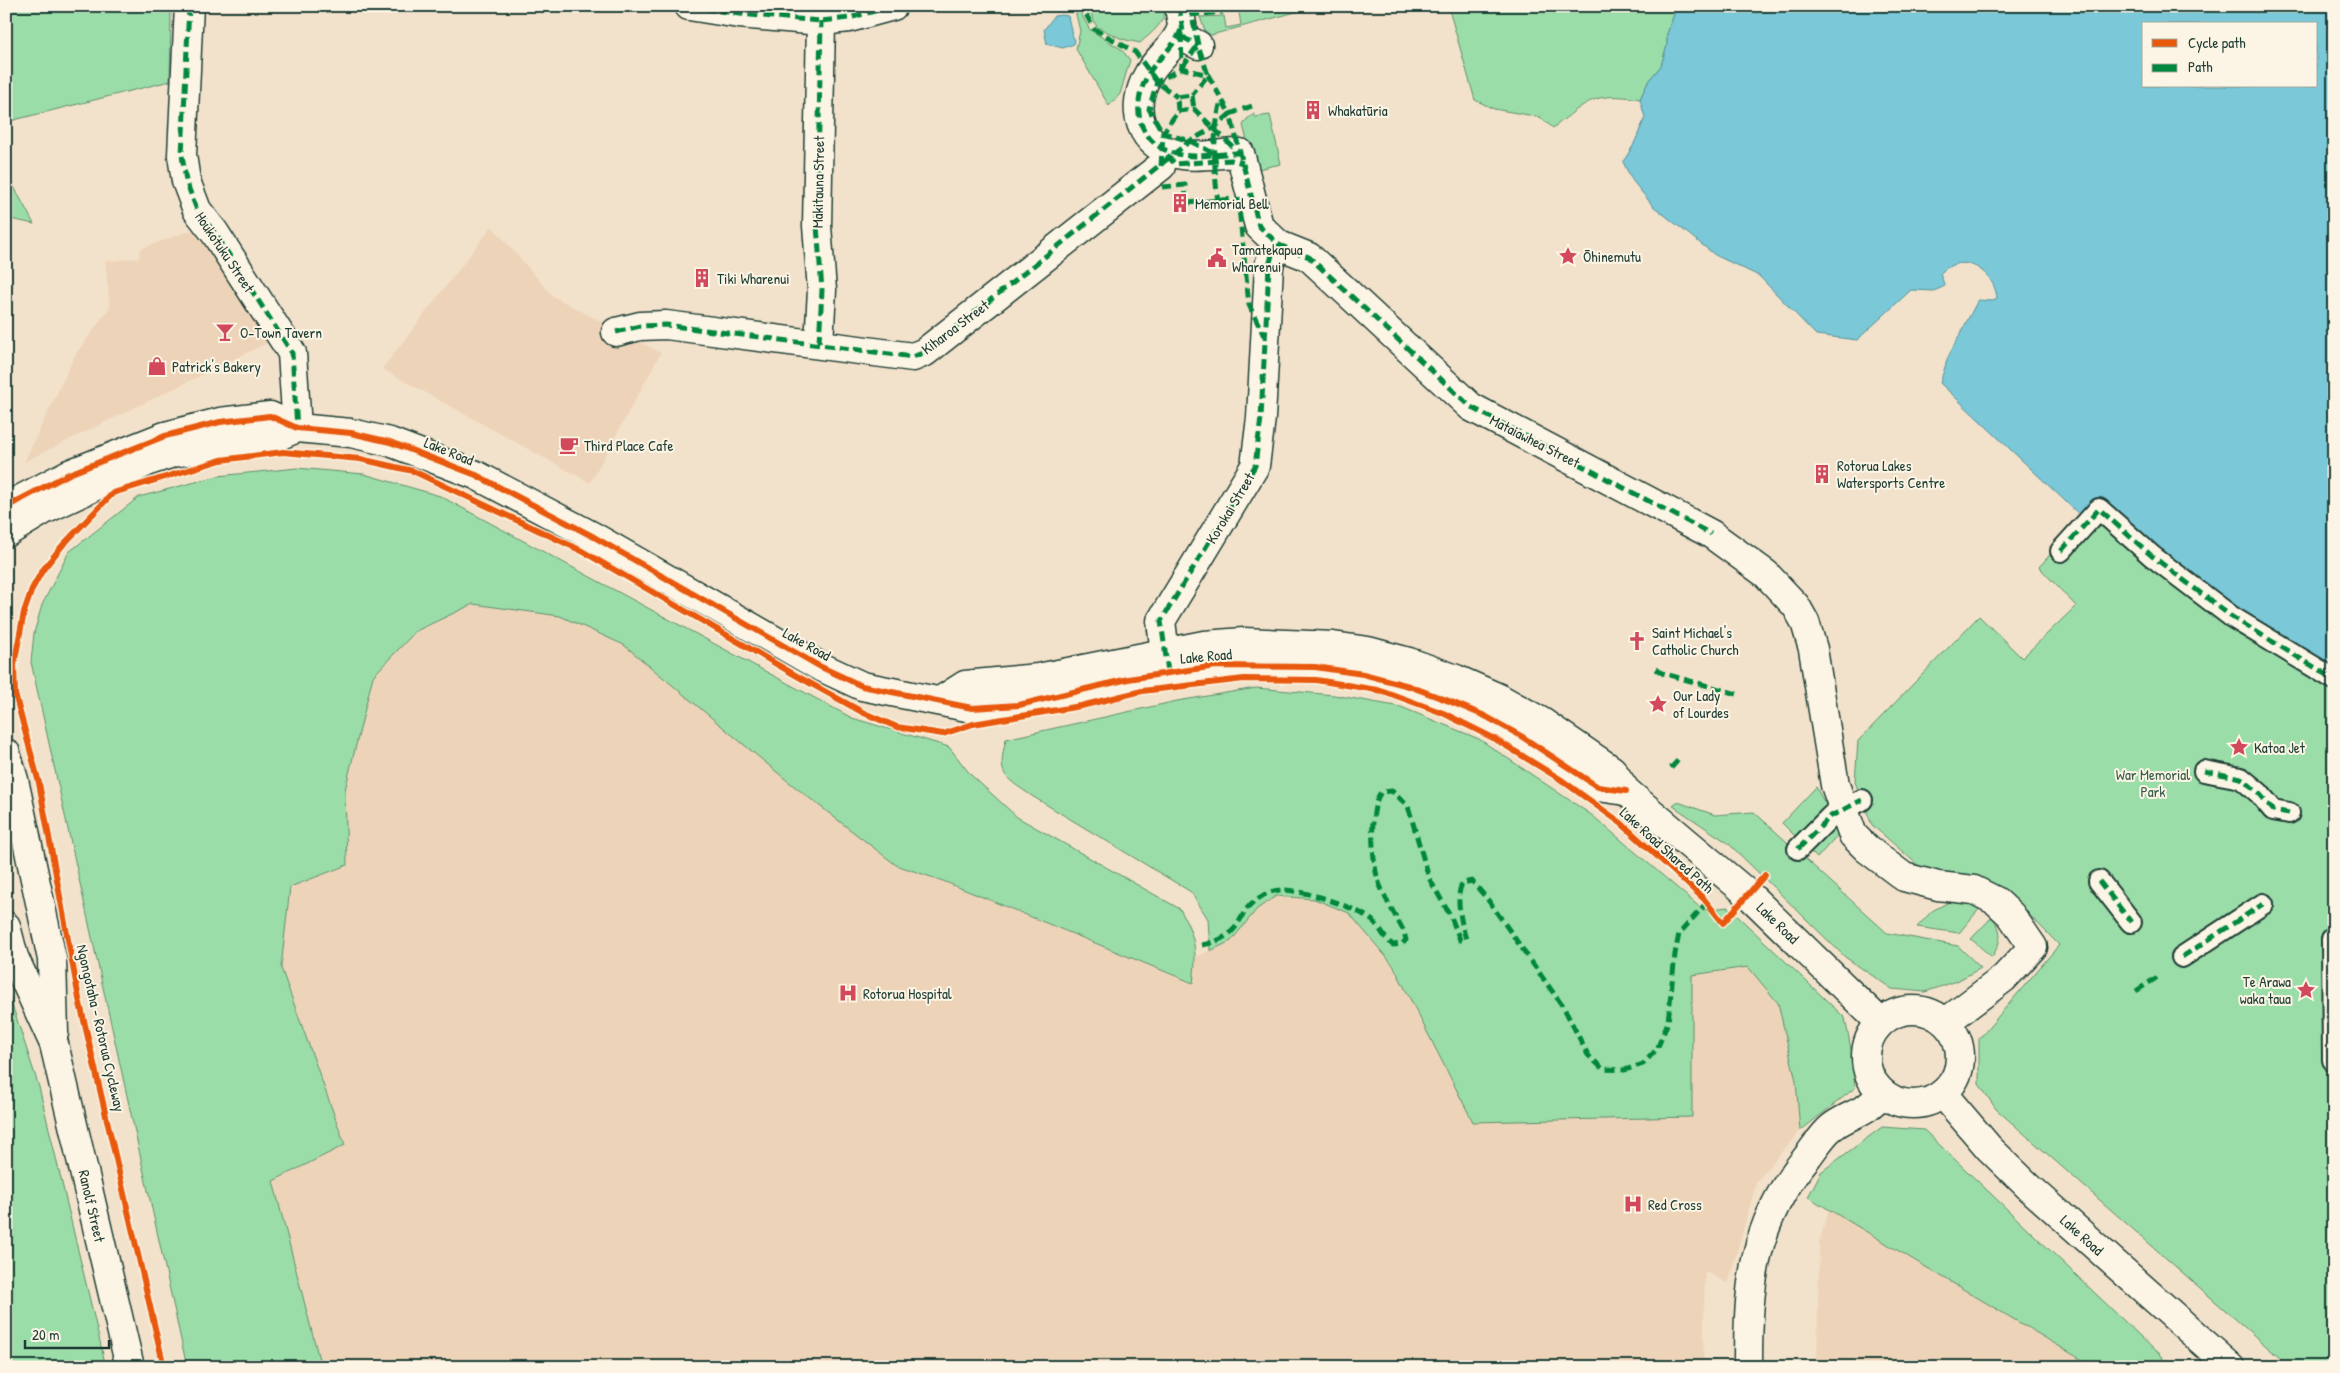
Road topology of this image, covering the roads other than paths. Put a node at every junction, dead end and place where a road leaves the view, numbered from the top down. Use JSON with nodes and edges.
{"nodes":[{"id":1,"x":189,"y":6,"type":"edge"},
{"id":2,"x":689,"y":6,"type":"edge"},
{"id":3,"x":894,"y":6,"type":"edge"},
{"id":4,"x":1180,"y":18,"type":"edge"},
{"id":5,"x":821,"y":21,"type":"junction"},
{"id":6,"x":1161,"y":166,"type":"dead end"},
{"id":7,"x":1279,"y":245,"type":"junction"},
{"id":8,"x":616,"y":332,"type":"dead end"},
{"id":9,"x":819,"y":343,"type":"junction"},
{"id":10,"x":297,"y":428,"type":"junction"},
{"id":11,"x":6,"y":507,"type":"edge"},
{"id":12,"x":6,"y":533,"type":"edge"},
{"id":13,"x":2060,"y":551,"type":"dead end"},
{"id":14,"x":1166,"y":662,"type":"junction"},
{"id":15,"x":2334,"y":679,"type":"edge"},
{"id":16,"x":6,"y":753,"type":"edge"},
{"id":17,"x":2204,"y":771,"type":"dead end"},
{"id":18,"x":1853,"y":804,"type":"junction"},
{"id":19,"x":2289,"y":813,"type":"dead end"},
{"id":20,"x":1798,"y":850,"type":"dead end"},
{"id":21,"x":2099,"y":881,"type":"dead end"},
{"id":22,"x":2262,"y":904,"type":"dead end"},
{"id":23,"x":2131,"y":922,"type":"dead end"},
{"id":24,"x":6,"y":926,"type":"edge"},
{"id":25,"x":2332,"y":939,"type":"dead end"},
{"id":26,"x":2182,"y":957,"type":"dead end"},
{"id":27,"x":1880,"y":1022,"type":"junction"},
{"id":28,"x":1946,"y":1022,"type":"junction"},
{"id":29,"x":54,"y":1044,"type":"junction"},
{"id":30,"x":2333,"y":1060,"type":"edge"},
{"id":31,"x":1883,"y":1094,"type":"junction"},
{"id":32,"x":1943,"y":1094,"type":"junction"},
{"id":33,"x":130,"y":1367,"type":"edge"},
{"id":34,"x":1748,"y":1367,"type":"edge"},
{"id":35,"x":2230,"y":1367,"type":"edge"}],
"edges":[{"from":1,"to":10,"type":"street","name":"Houkotuku Street"},
{"from":2,"to":5,"type":"street"},
{"from":3,"to":5,"type":"street"},
{"from":4,"to":7,"type":"street","name":"Mataiawhea Street"},
{"from":5,"to":9,"type":"street","name":"Makitauna Street"},
{"from":6,"to":9,"type":"street","name":"Kiharoa Street"},
{"from":7,"to":14,"type":"street","name":"Korokai Street"},
{"from":7,"to":18,"type":"street","name":"Mataiawhea Street"},
{"from":8,"to":9,"type":"street","name":"Kiharoa Street"},
{"from":10,"to":11,"type":"street","name":"Lake Road"},
{"from":10,"to":12,"type":"street","name":"Lake Road"},
{"from":10,"to":14,"type":"street","name":"Lake Road"},
{"from":13,"to":15,"type":"street"},
{"from":14,"to":27,"type":"street","name":"Lake Road"},
{"from":16,"to":29,"type":"street","name":"Ranolf Street"},
{"from":17,"to":19,"type":"street"},
{"from":18,"to":20,"type":"street"},
{"from":18,"to":28,"type":"street","name":"Mataiawhea Street"},
{"from":21,"to":23,"type":"street"},
{"from":22,"to":26,"type":"street"},
{"from":24,"to":29,"type":"street","name":"Ranolf Street"},
{"from":25,"to":30,"type":"street"},
{"from":27,"to":28,"type":"street"},
{"from":27,"to":31,"type":"street"},
{"from":28,"to":32,"type":"street"},
{"from":29,"to":33,"type":"street","name":"Ranolf Street"},
{"from":31,"to":32,"type":"street"},
{"from":31,"to":34,"type":"street"},
{"from":32,"to":35,"type":"street","name":"Lake Road"}]}
